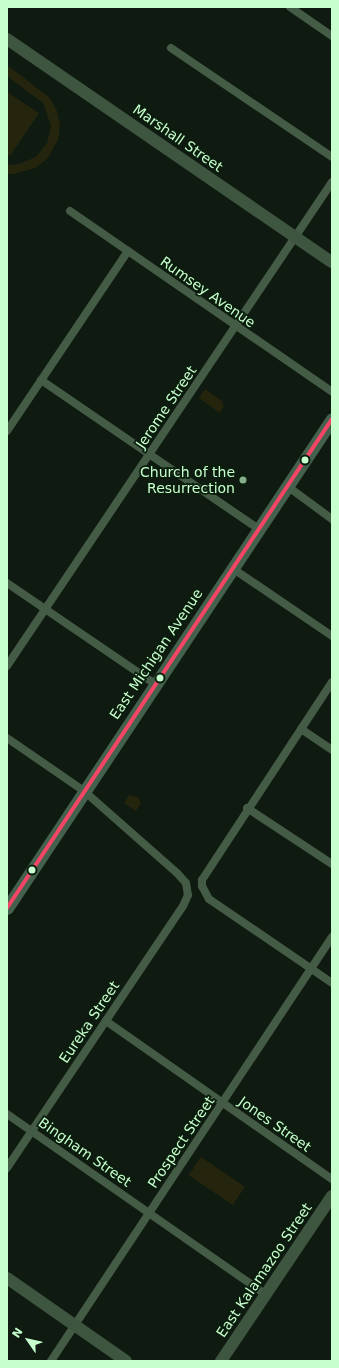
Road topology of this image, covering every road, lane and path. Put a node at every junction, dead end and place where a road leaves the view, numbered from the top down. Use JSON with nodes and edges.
{"nodes":[{"id":1,"x":290,"y":7,"type":"edge"},
{"id":2,"x":332,"y":36,"type":"edge"},
{"id":3,"x":7,"y":39,"type":"edge"},
{"id":4,"x":171,"y":48,"type":"dead end"},
{"id":5,"x":332,"y":157,"type":"edge"},
{"id":6,"x":332,"y":182,"type":"edge"},
{"id":7,"x":70,"y":211,"type":"dead end"},
{"id":8,"x":295,"y":237,"type":"junction"},
{"id":9,"x":128,"y":251,"type":"junction"},
{"id":10,"x":332,"y":262,"type":"edge"},
{"id":11,"x":235,"y":326,"type":"junction"},
{"id":12,"x":41,"y":380,"type":"junction"},
{"id":13,"x":332,"y":392,"type":"edge"},
{"id":14,"x":332,"y":419,"type":"edge"},
{"id":15,"x":7,"y":431,"type":"edge"},
{"id":16,"x":150,"y":454,"type":"junction"},
{"id":17,"x":286,"y":486,"type":"junction"},
{"id":18,"x":332,"y":519,"type":"edge"},
{"id":19,"x":259,"y":529,"type":"junction"},
{"id":20,"x":232,"y":568,"type":"junction"},
{"id":21,"x":7,"y":583,"type":"edge"},
{"id":22,"x":45,"y":609,"type":"junction"},
{"id":23,"x":332,"y":636,"type":"edge"},
{"id":24,"x":7,"y":666,"type":"edge"},
{"id":25,"x":332,"y":682,"type":"edge"},
{"id":26,"x":155,"y":684,"type":"junction"},
{"id":27,"x":301,"y":729,"type":"junction"},
{"id":28,"x":7,"y":738,"type":"edge"},
{"id":29,"x":332,"y":750,"type":"edge"},
{"id":30,"x":84,"y":791,"type":"junction"},
{"id":31,"x":247,"y":808,"type":"junction"},
{"id":32,"x":332,"y":864,"type":"edge"},
{"id":33,"x":7,"y":908,"type":"edge"},
{"id":34,"x":332,"y":937,"type":"edge"},
{"id":35,"x":311,"y":969,"type":"junction"},
{"id":36,"x":332,"y":983,"type":"edge"},
{"id":37,"x":106,"y":1021,"type":"junction"},
{"id":38,"x":222,"y":1103,"type":"junction"},
{"id":39,"x":7,"y":1114,"type":"edge"},
{"id":40,"x":32,"y":1131,"type":"junction"},
{"id":41,"x":7,"y":1168,"type":"edge"},
{"id":42,"x":332,"y":1179,"type":"edge"},
{"id":43,"x":332,"y":1196,"type":"edge"},
{"id":44,"x":149,"y":1213,"type":"junction"},
{"id":45,"x":7,"y":1278,"type":"edge"},
{"id":46,"x":265,"y":1294,"type":"junction"},
{"id":47,"x":75,"y":1325,"type":"junction"},
{"id":48,"x":51,"y":1361,"type":"edge"},
{"id":49,"x":126,"y":1361,"type":"edge"},
{"id":50,"x":221,"y":1361,"type":"edge"}],
"edges":[{"from":1,"to":2,"type":"street"},
{"from":3,"to":8,"type":"street","name":"Marshall Street"},
{"from":4,"to":5,"type":"street"},
{"from":6,"to":8,"type":"street","name":"Jerome Street"},
{"from":7,"to":9,"type":"street","name":"Rumsey Avenue"},
{"from":8,"to":10,"type":"street","name":"Marshall Street"},
{"from":8,"to":11,"type":"street","name":"Jerome Street"},
{"from":9,"to":11,"type":"street","name":"Rumsey Avenue"},
{"from":9,"to":12,"type":"street"},
{"from":11,"to":13,"type":"street","name":"Rumsey Avenue"},
{"from":11,"to":16,"type":"street","name":"Jerome Street"},
{"from":12,"to":15,"type":"street"},
{"from":12,"to":16,"type":"street"},
{"from":14,"to":17,"type":"main road","name":"East Michigan Avenue"},
{"from":16,"to":19,"type":"street"},
{"from":16,"to":22,"type":"street","name":"Jerome Street"},
{"from":17,"to":18,"type":"street"},
{"from":17,"to":19,"type":"main road","name":"East Michigan Avenue"},
{"from":19,"to":20,"type":"main road","name":"East Michigan Avenue"},
{"from":20,"to":23,"type":"street"},
{"from":20,"to":26,"type":"main road","name":"East Michigan Avenue"},
{"from":21,"to":22,"type":"street"},
{"from":22,"to":24,"type":"street","name":"Jerome Street"},
{"from":22,"to":26,"type":"street"},
{"from":25,"to":27,"type":"street"},
{"from":26,"to":30,"type":"main road","name":"East Michigan Avenue"},
{"from":27,"to":29,"type":"street"},
{"from":27,"to":31,"type":"street"},
{"from":28,"to":30,"type":"street"},
{"from":30,"to":33,"type":"main road","name":"East Michigan Avenue"},
{"from":30,"to":37,"type":"street","name":"Eureka Street"},
{"from":31,"to":32,"type":"street"},
{"from":31,"to":35,"type":"street"},
{"from":34,"to":35,"type":"street","name":"Prospect Street"},
{"from":35,"to":36,"type":"street"},
{"from":35,"to":38,"type":"street","name":"Prospect Street"},
{"from":37,"to":38,"type":"street","name":"Jones Street"},
{"from":37,"to":40,"type":"street","name":"Eureka Street"},
{"from":38,"to":42,"type":"street","name":"Jones Street"},
{"from":38,"to":44,"type":"street","name":"Prospect Street"},
{"from":39,"to":40,"type":"street","name":"Bingham Street"},
{"from":40,"to":41,"type":"street","name":"Eureka Street"},
{"from":40,"to":44,"type":"street","name":"Bingham Street"},
{"from":43,"to":46,"type":"street","name":"East Kalamazoo Street"},
{"from":44,"to":46,"type":"street","name":"Bingham Street"},
{"from":44,"to":47,"type":"street","name":"Prospect Street"},
{"from":45,"to":47,"type":"street"},
{"from":46,"to":50,"type":"street","name":"East Kalamazoo Street"},
{"from":47,"to":48,"type":"street","name":"Prospect Street"},
{"from":47,"to":49,"type":"street"}]}
